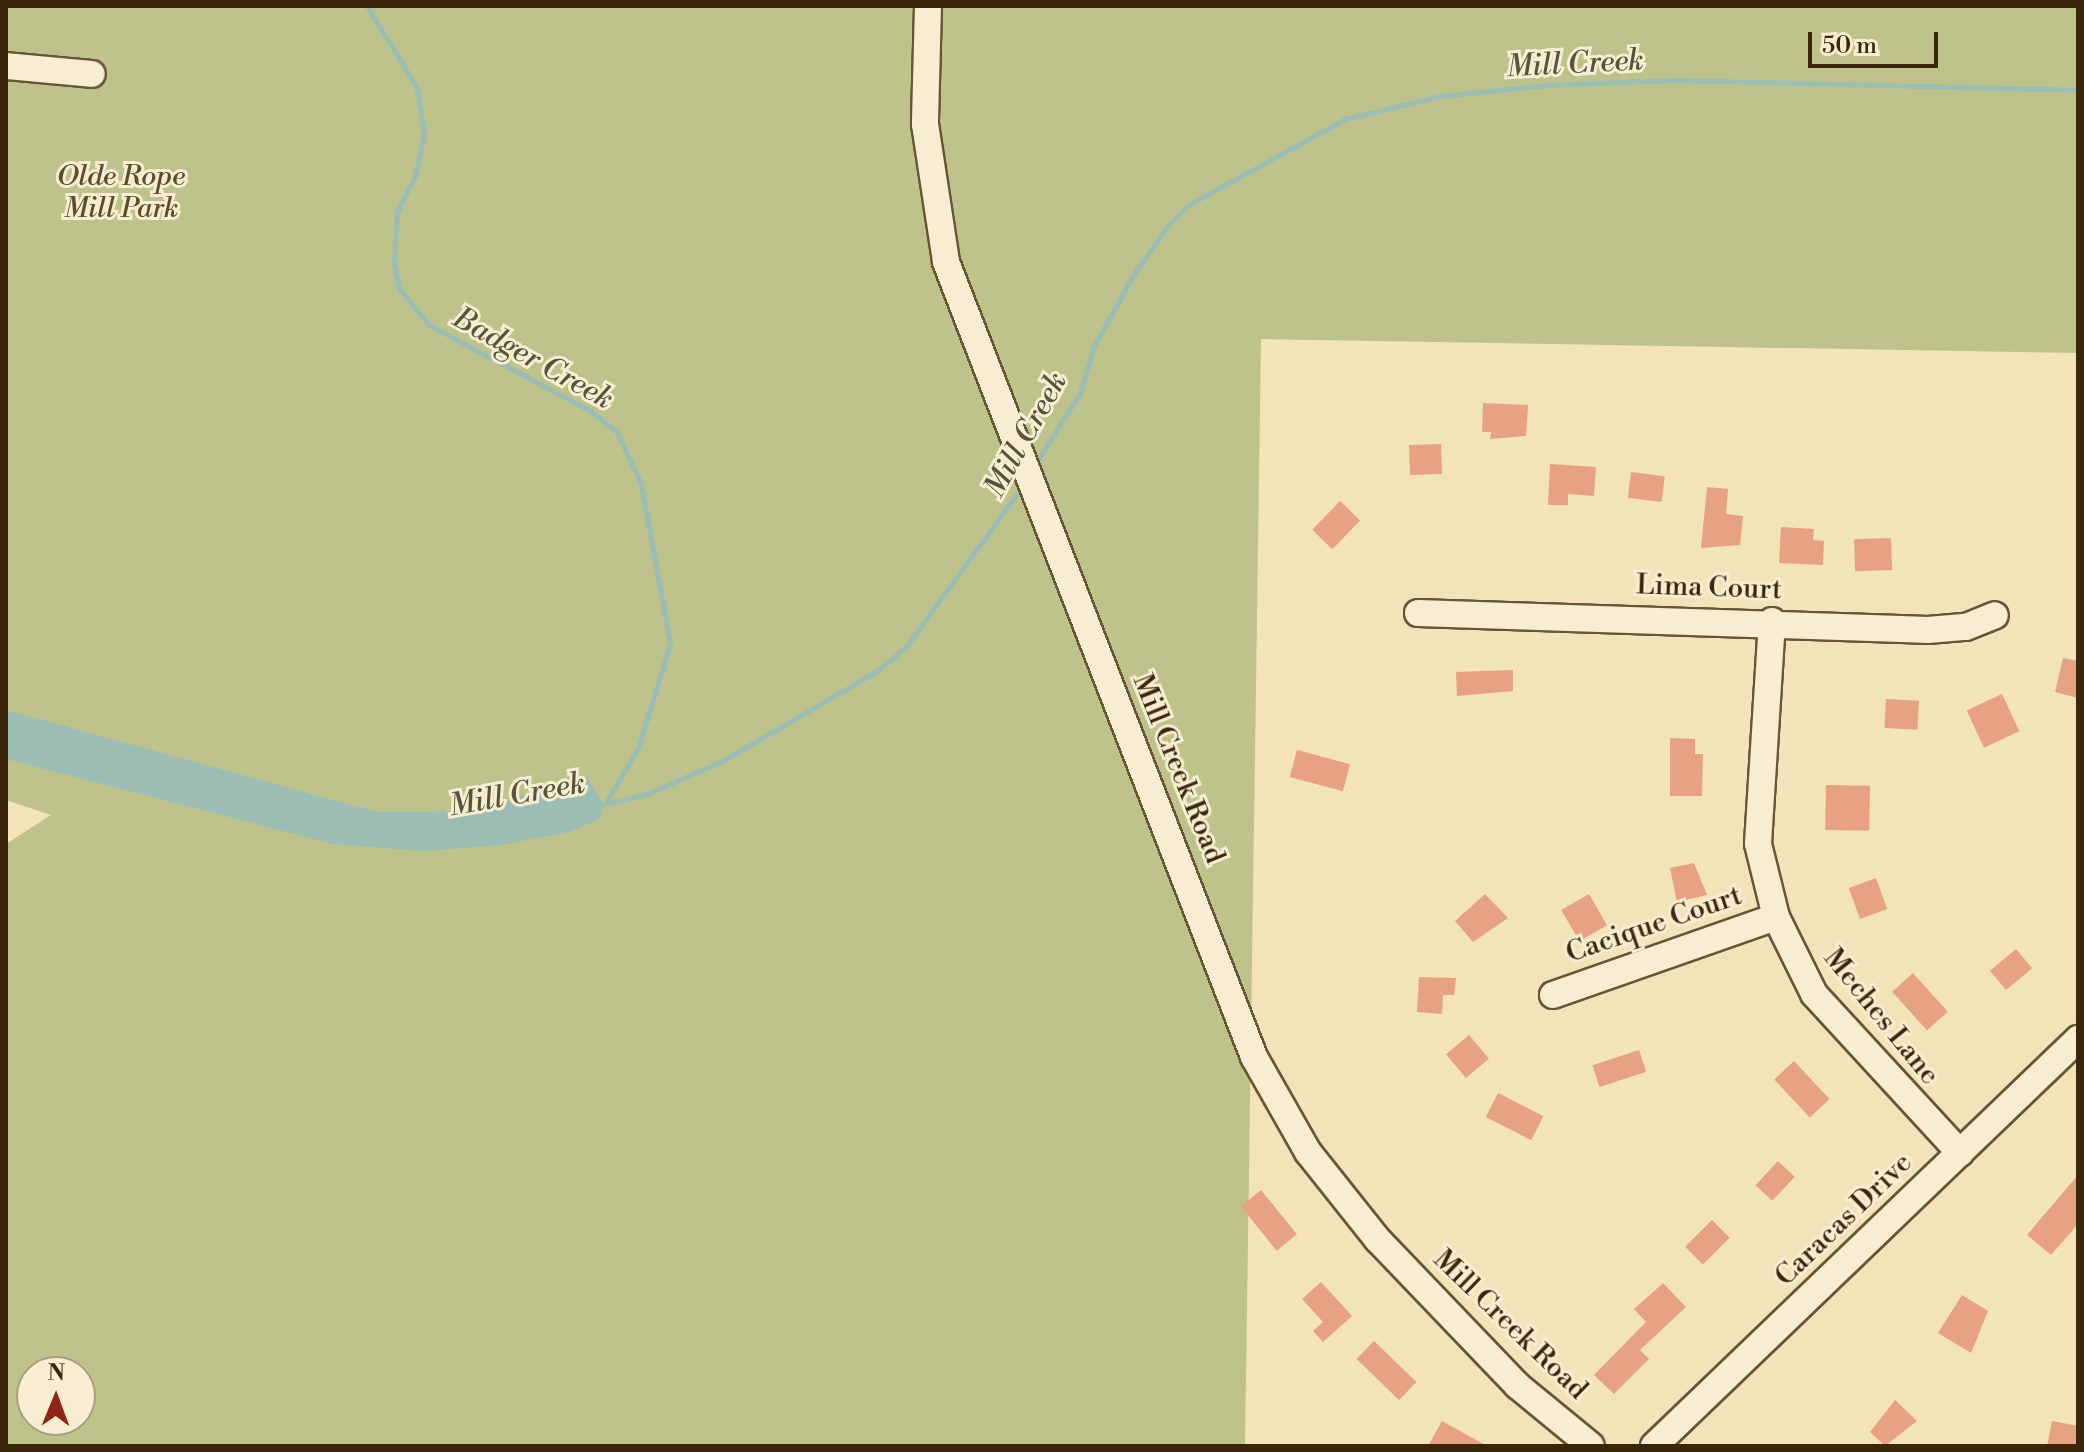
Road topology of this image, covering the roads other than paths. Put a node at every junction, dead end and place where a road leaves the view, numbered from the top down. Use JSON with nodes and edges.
{"nodes":[{"id":1,"x":928,"y":6,"type":"edge"},
{"id":2,"x":6,"y":66,"type":"edge"},
{"id":3,"x":92,"y":74,"type":"dead end"},
{"id":4,"x":1418,"y":613,"type":"dead end"},
{"id":5,"x":1995,"y":615,"type":"dead end"},
{"id":6,"x":1772,"y":621,"type":"junction"},
{"id":7,"x":1776,"y":917,"type":"junction"},
{"id":8,"x":1553,"y":995,"type":"dead end"},
{"id":9,"x":2078,"y":1039,"type":"edge"},
{"id":10,"x":1960,"y":1153,"type":"junction"},
{"id":11,"x":1591,"y":1446,"type":"edge"},
{"id":12,"x":1654,"y":1446,"type":"edge"}],
"edges":[{"from":1,"to":11,"type":"street","name":"Mill Creek Road"},
{"from":2,"to":3,"type":"street"},
{"from":4,"to":6,"type":"street","name":"Lima Court"},
{"from":5,"to":6,"type":"street","name":"Lima Court"},
{"from":6,"to":7,"type":"street","name":"Meches Lane"},
{"from":7,"to":8,"type":"street","name":"Cacique Court"},
{"from":7,"to":10,"type":"street","name":"Meches Lane"},
{"from":9,"to":10,"type":"street","name":"Caracas Drive"},
{"from":10,"to":12,"type":"street","name":"Caracas Drive"}]}
